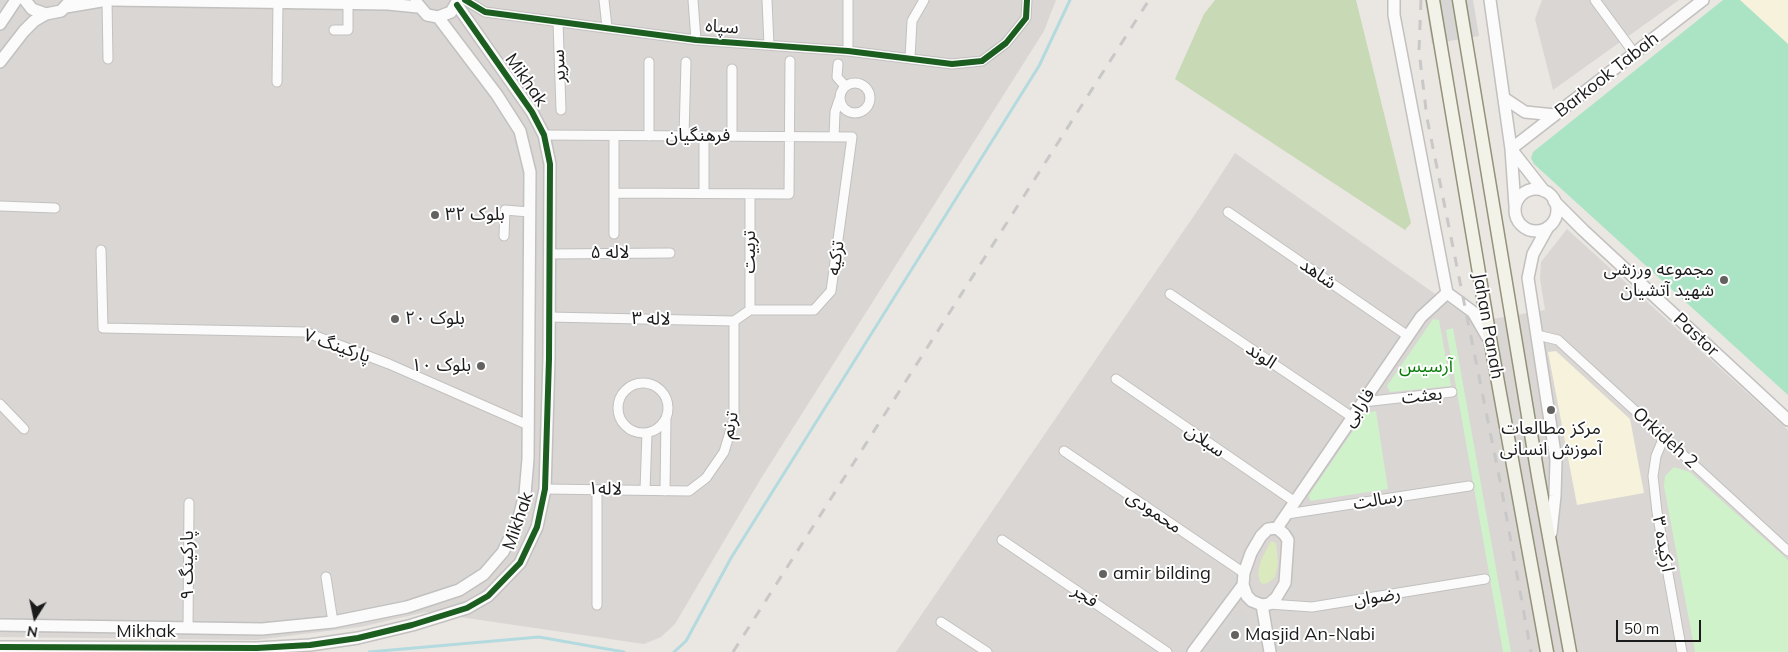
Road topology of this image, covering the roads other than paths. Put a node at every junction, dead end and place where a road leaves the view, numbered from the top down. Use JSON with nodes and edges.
{"nodes":[{"id":1,"x":16,"y":0,"type":"edge"},
{"id":2,"x":25,"y":0,"type":"edge"},
{"id":3,"x":107,"y":0,"type":"edge"},
{"id":4,"x":112,"y":0,"type":"edge"},
{"id":5,"x":604,"y":0,"type":"edge"},
{"id":6,"x":693,"y":0,"type":"edge"},
{"id":7,"x":767,"y":0,"type":"edge"},
{"id":8,"x":848,"y":0,"type":"edge"},
{"id":9,"x":924,"y":0,"type":"edge"},
{"id":10,"x":1027,"y":0,"type":"edge"},
{"id":11,"x":1394,"y":0,"type":"edge"},
{"id":12,"x":1433,"y":0,"type":"edge"},
{"id":13,"x":1459,"y":0,"type":"edge"},
{"id":14,"x":1490,"y":0,"type":"edge"},
{"id":15,"x":1595,"y":0,"type":"edge"},
{"id":16,"x":1703,"y":0,"type":"edge"},
{"id":17,"x":278,"y":1,"type":"edge"},
{"id":18,"x":460,"y":2,"type":"edge"},
{"id":19,"x":69,"y":3,"type":"edge"},
{"id":20,"x":348,"y":3,"type":"junction"},
{"id":21,"x":417,"y":4,"type":"edge"},
{"id":22,"x":46,"y":14,"type":"junction"},
{"id":23,"x":438,"y":17,"type":"junction"},
{"id":24,"x":558,"y":22,"type":"junction"},
{"id":25,"x":0,"y":24,"type":"edge"},
{"id":26,"x":607,"y":27,"type":"junction"},
{"id":27,"x":334,"y":30,"type":"dead end"},
{"id":28,"x":696,"y":40,"type":"junction"},
{"id":29,"x":769,"y":45,"type":"junction"},
{"id":30,"x":848,"y":50,"type":"junction"},
{"id":31,"x":1634,"y":53,"type":"junction"},
{"id":32,"x":910,"y":58,"type":"junction"},
{"id":33,"x":108,"y":59,"type":"dead end"},
{"id":34,"x":0,"y":62,"type":"edge"},
{"id":35,"x":649,"y":62,"type":"dead end"},
{"id":36,"x":686,"y":62,"type":"dead end"},
{"id":37,"x":790,"y":62,"type":"dead end"},
{"id":38,"x":838,"y":64,"type":"dead end"},
{"id":39,"x":732,"y":69,"type":"dead end"},
{"id":40,"x":277,"y":82,"type":"dead end"},
{"id":41,"x":845,"y":86,"type":"junction"},
{"id":42,"x":1504,"y":98,"type":"junction"},
{"id":43,"x":839,"y":100,"type":"junction"},
{"id":44,"x":561,"y":110,"type":"dead end"},
{"id":45,"x":1555,"y":115,"type":"junction"},
{"id":46,"x":544,"y":135,"type":"junction"},
{"id":47,"x":614,"y":136,"type":"junction"},
{"id":48,"x":648,"y":136,"type":"junction"},
{"id":49,"x":684,"y":136,"type":"junction"},
{"id":50,"x":704,"y":136,"type":"junction"},
{"id":51,"x":732,"y":136,"type":"junction"},
{"id":52,"x":789,"y":136,"type":"junction"},
{"id":53,"x":834,"y":137,"type":"junction"},
{"id":54,"x":852,"y":137,"type":"joint"},
{"id":55,"x":1511,"y":149,"type":"junction"},
{"id":56,"x":1544,"y":191,"type":"junction"},
{"id":57,"x":614,"y":193,"type":"junction"},
{"id":58,"x":704,"y":194,"type":"junction"},
{"id":59,"x":750,"y":194,"type":"junction"},
{"id":60,"x":1554,"y":201,"type":"junction"},
{"id":61,"x":0,"y":206,"type":"edge"},
{"id":62,"x":1515,"y":206,"type":"junction"},
{"id":63,"x":55,"y":208,"type":"dead end"},
{"id":64,"x":530,"y":212,"type":"junction"},
{"id":65,"x":1228,"y":212,"type":"dead end"},
{"id":66,"x":1551,"y":224,"type":"junction"},
{"id":67,"x":1583,"y":230,"type":"junction"},
{"id":68,"x":614,"y":234,"type":"dead end"},
{"id":69,"x":504,"y":236,"type":"dead end"},
{"id":70,"x":102,"y":250,"type":"dead end"},
{"id":71,"x":670,"y":253,"type":"dead end"},
{"id":72,"x":550,"y":254,"type":"junction"},
{"id":73,"x":1447,"y":293,"type":"junction"},
{"id":74,"x":1170,"y":294,"type":"dead end"},
{"id":75,"x":750,"y":310,"type":"junction"},
{"id":76,"x":549,"y":317,"type":"junction"},
{"id":77,"x":734,"y":321,"type":"junction"},
{"id":78,"x":1537,"y":335,"type":"junction"},
{"id":79,"x":1408,"y":336,"type":"junction"},
{"id":80,"x":1491,"y":344,"type":"junction"},
{"id":81,"x":1116,"y":379,"type":"dead end"},
{"id":82,"x":1452,"y":392,"type":"dead end"},
{"id":83,"x":1363,"y":402,"type":"junction"},
{"id":84,"x":0,"y":404,"type":"edge"},
{"id":85,"x":666,"y":417,"type":"junction"},
{"id":86,"x":1352,"y":418,"type":"junction"},
{"id":87,"x":1788,"y":420,"type":"edge"},
{"id":88,"x":528,"y":425,"type":"junction"},
{"id":89,"x":24,"y":429,"type":"dead end"},
{"id":90,"x":647,"y":433,"type":"junction"},
{"id":91,"x":1664,"y":437,"type":"junction"},
{"id":92,"x":1064,"y":452,"type":"dead end"},
{"id":93,"x":1469,"y":486,"type":"dead end"},
{"id":94,"x":545,"y":488,"type":"junction"},
{"id":95,"x":597,"y":490,"type":"junction"},
{"id":96,"x":645,"y":490,"type":"junction"},
{"id":97,"x":665,"y":491,"type":"junction"},
{"id":98,"x":1295,"y":502,"type":"junction"},
{"id":99,"x":189,"y":503,"type":"dead end"},
{"id":100,"x":1287,"y":514,"type":"junction"},
{"id":101,"x":1277,"y":528,"type":"junction"},
{"id":102,"x":1002,"y":540,"type":"dead end"},
{"id":103,"x":1550,"y":540,"type":"junction"},
{"id":104,"x":1788,"y":550,"type":"edge"},
{"id":105,"x":326,"y":577,"type":"dead end"},
{"id":106,"x":1244,"y":579,"type":"junction"},
{"id":107,"x":1485,"y":580,"type":"dead end"},
{"id":108,"x":1265,"y":604,"type":"junction"},
{"id":109,"x":597,"y":605,"type":"dead end"},
{"id":110,"x":332,"y":622,"type":"junction"},
{"id":111,"x":941,"y":622,"type":"dead end"},
{"id":112,"x":0,"y":625,"type":"edge"},
{"id":113,"x":188,"y":628,"type":"junction"},
{"id":114,"x":0,"y":647,"type":"edge"},
{"id":115,"x":256,"y":650,"type":"edge"},
{"id":116,"x":988,"y":652,"type":"edge"},
{"id":117,"x":1167,"y":652,"type":"edge"},
{"id":118,"x":1193,"y":652,"type":"edge"},
{"id":119,"x":1270,"y":652,"type":"edge"},
{"id":120,"x":1547,"y":652,"type":"edge"},
{"id":121,"x":1570,"y":652,"type":"edge"},
{"id":122,"x":1682,"y":652,"type":"edge"}],
"edges":[{"from":1,"to":25,"type":"street"},
{"from":2,"to":22,"type":"street"},
{"from":3,"to":19,"type":"street"},
{"from":3,"to":33,"type":"street"},
{"from":4,"to":17,"type":"street"},
{"from":5,"to":26,"type":"street"},
{"from":6,"to":28,"type":"street"},
{"from":7,"to":29,"type":"street"},
{"from":8,"to":30,"type":"street"},
{"from":9,"to":32,"type":"street"},
{"from":10,"to":32,"type":"street","name":"سپاه"},
{"from":11,"to":73,"type":"street"},
{"from":12,"to":80,"type":"main road","name":"Jahan Panah"},
{"from":13,"to":103,"type":"main road","name":"Jahan Panah"},
{"from":14,"to":42,"type":"street"},
{"from":15,"to":31,"type":"street"},
{"from":16,"to":31,"type":"street","name":"Barkook Tabah"},
{"from":17,"to":20,"type":"street"},
{"from":17,"to":40,"type":"street"},
{"from":18,"to":23,"type":"street"},
{"from":18,"to":24,"type":"street","name":"سپاه"},
{"from":18,"to":46,"type":"street","name":"Mikhak"},
{"from":19,"to":22,"type":"street"},
{"from":20,"to":21,"type":"street"},
{"from":20,"to":27,"type":"street"},
{"from":21,"to":23,"type":"street"},
{"from":22,"to":34,"type":"street"},
{"from":23,"to":64,"type":"street","name":"Mikhak"},
{"from":24,"to":26,"type":"street","name":"سپاه"},
{"from":24,"to":44,"type":"street","name":"سریر"},
{"from":26,"to":28,"type":"street","name":"سپاه"},
{"from":28,"to":29,"type":"street","name":"سپاه"},
{"from":29,"to":30,"type":"street","name":"سپاه"},
{"from":30,"to":32,"type":"street","name":"سپاه"},
{"from":31,"to":45,"type":"street","name":"Barkook Tabah"},
{"from":35,"to":48,"type":"street"},
{"from":36,"to":49,"type":"street"},
{"from":37,"to":52,"type":"street"},
{"from":38,"to":41,"type":"street"},
{"from":39,"to":51,"type":"street"},
{"from":41,"to":43,"type":"street"},
{"from":41,"to":43,"type":"street"},
{"from":42,"to":45,"type":"street"},
{"from":42,"to":55,"type":"street"},
{"from":43,"to":53,"type":"street"},
{"from":45,"to":55,"type":"street","name":"Barkook Tabah"},
{"from":46,"to":47,"type":"street","name":"فرهنگیان"},
{"from":46,"to":72,"type":"street","name":"Mikhak"},
{"from":47,"to":48,"type":"street","name":"فرهنگیان"},
{"from":47,"to":57,"type":"street"},
{"from":48,"to":49,"type":"street","name":"فرهنگیان"},
{"from":49,"to":50,"type":"street","name":"فرهنگیان"},
{"from":50,"to":51,"type":"street","name":"فرهنگیان"},
{"from":50,"to":58,"type":"street"},
{"from":51,"to":52,"type":"street","name":"فرهنگیان"},
{"from":52,"to":53,"type":"street","name":"فرهنگیان"},
{"from":52,"to":59,"type":"street"},
{"from":53,"to":54,"type":"street","name":"فرهنگیان"},
{"from":54,"to":75,"type":"street","name":"تزکیه"},
{"from":55,"to":56,"type":"street"},
{"from":55,"to":62,"type":"street"},
{"from":56,"to":60,"type":"street"},
{"from":56,"to":62,"type":"street"},
{"from":57,"to":58,"type":"street"},
{"from":57,"to":68,"type":"street"},
{"from":58,"to":59,"type":"street"},
{"from":59,"to":75,"type":"street","name":"تربیت"},
{"from":60,"to":66,"type":"street"},
{"from":60,"to":67,"type":"street"},
{"from":61,"to":63,"type":"street"},
{"from":62,"to":66,"type":"street"},
{"from":64,"to":69,"type":"street"},
{"from":64,"to":88,"type":"street","name":"Mikhak"},
{"from":65,"to":79,"type":"street","name":"شاهد"},
{"from":66,"to":67,"type":"street","name":"Pastor"},
{"from":66,"to":78,"type":"street"},
{"from":67,"to":87,"type":"street","name":"Pastor"},
{"from":70,"to":88,"type":"street","name":"پارکینگ ۷"},
{"from":71,"to":72,"type":"street","name":"لاله ۵"},
{"from":72,"to":76,"type":"street","name":"Mikhak"},
{"from":73,"to":79,"type":"street","name":"فارابی"},
{"from":73,"to":80,"type":"street"},
{"from":74,"to":86,"type":"street","name":"الوند"},
{"from":75,"to":77,"type":"street"},
{"from":76,"to":77,"type":"street","name":"لاله ۳"},
{"from":76,"to":94,"type":"street","name":"Mikhak"},
{"from":77,"to":97,"type":"street","name":"ترنم"},
{"from":78,"to":91,"type":"street","name":"Orkideh 2"},
{"from":78,"to":103,"type":"street"},
{"from":79,"to":83,"type":"street","name":"فارابی"},
{"from":80,"to":120,"type":"main road","name":"Jahan Panah"},
{"from":81,"to":98,"type":"street","name":"سبلان"},
{"from":82,"to":83,"type":"street","name":"بعثت"},
{"from":83,"to":86,"type":"street","name":"فارابی"},
{"from":84,"to":89,"type":"street"},
{"from":85,"to":90,"type":"street"},
{"from":85,"to":90,"type":"street"},
{"from":85,"to":97,"type":"street"},
{"from":86,"to":98,"type":"street","name":"فارابی"},
{"from":88,"to":110,"type":"street","name":"Mikhak"},
{"from":90,"to":96,"type":"street"},
{"from":91,"to":104,"type":"street","name":"Orkideh 2"},
{"from":91,"to":122,"type":"street","name":"ارکیده ۳"},
{"from":92,"to":106,"type":"street","name":"محمودی"},
{"from":93,"to":100,"type":"street","name":"رسالت"},
{"from":94,"to":95,"type":"street","name":"لاله۱"},
{"from":94,"to":115,"type":"street","name":"Mikhak"},
{"from":95,"to":96,"type":"street","name":"لاله۱"},
{"from":95,"to":109,"type":"street"},
{"from":96,"to":97,"type":"street","name":"لاله۱"},
{"from":98,"to":100,"type":"street","name":"فارابی"},
{"from":99,"to":113,"type":"street","name":"پارکینگ ۹"},
{"from":100,"to":101,"type":"street","name":"فارابی"},
{"from":101,"to":106,"type":"street","name":"فارابی"},
{"from":101,"to":108,"type":"street"},
{"from":102,"to":117,"type":"street","name":"فجر"},
{"from":103,"to":121,"type":"main road","name":"Jahan Panah"},
{"from":105,"to":110,"type":"street"},
{"from":106,"to":108,"type":"street"},
{"from":106,"to":118,"type":"street"},
{"from":107,"to":108,"type":"street","name":"رضوان"},
{"from":108,"to":119,"type":"street"},
{"from":110,"to":113,"type":"street","name":"Mikhak"},
{"from":111,"to":116,"type":"street"},
{"from":112,"to":113,"type":"street","name":"Mikhak"},
{"from":114,"to":115,"type":"street","name":"Mikhak"}]}
